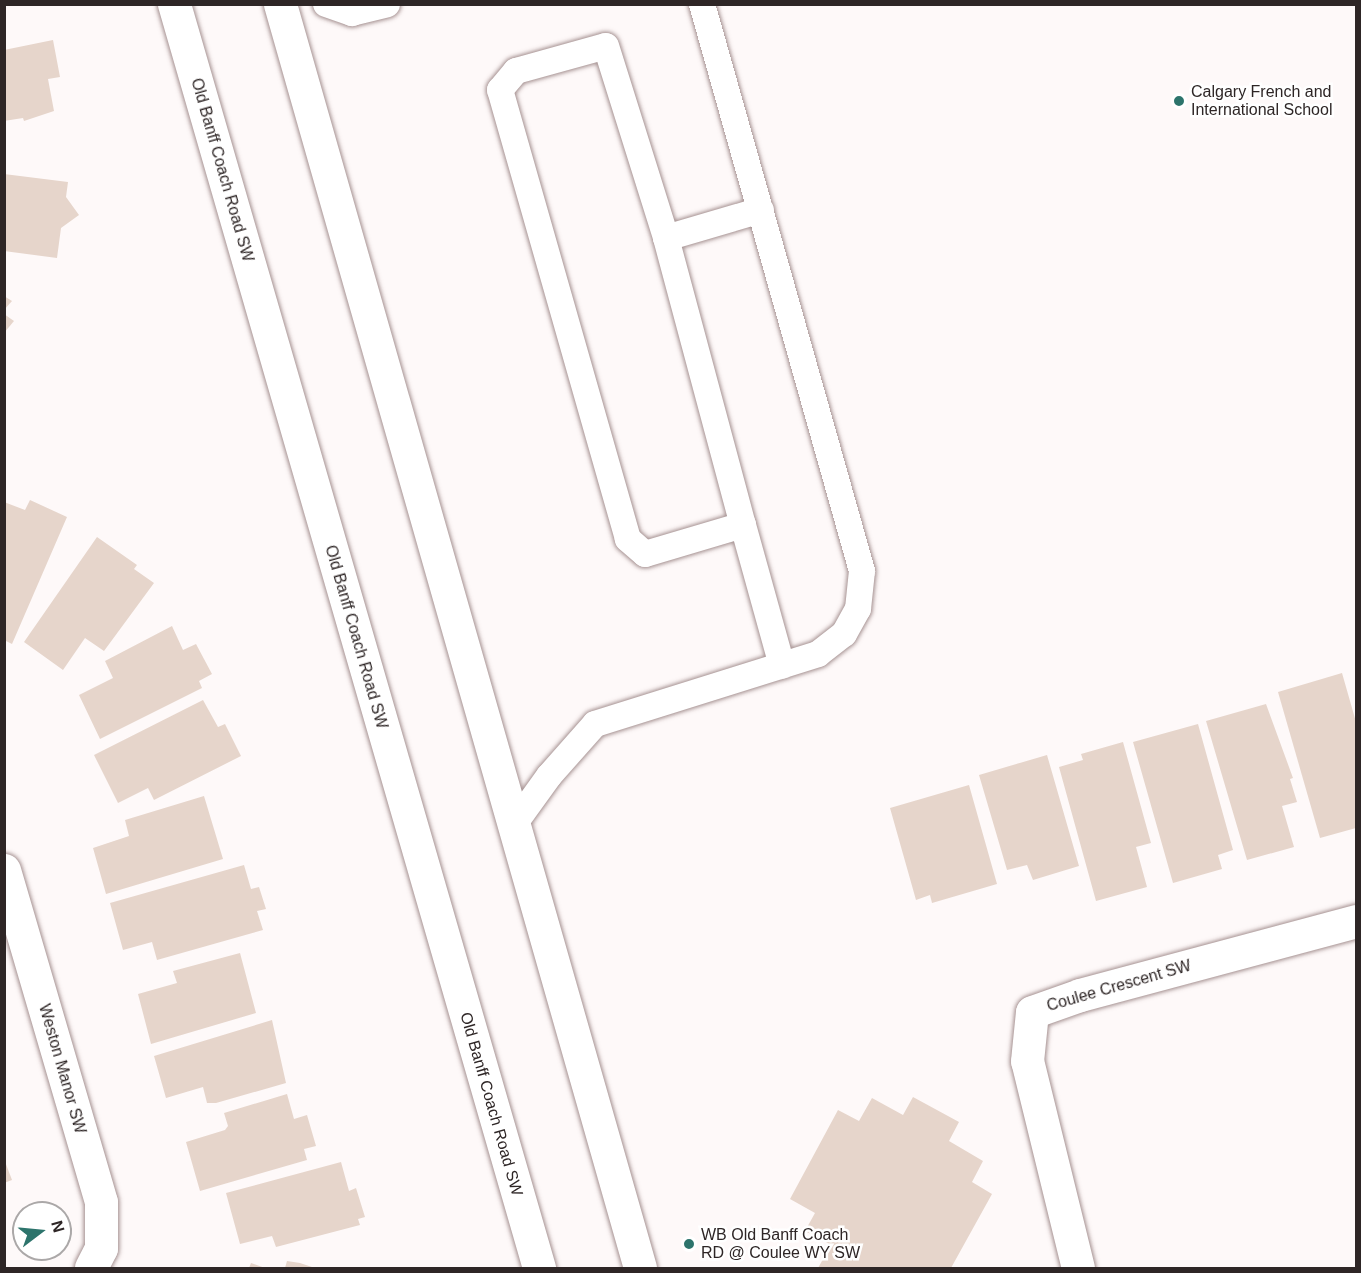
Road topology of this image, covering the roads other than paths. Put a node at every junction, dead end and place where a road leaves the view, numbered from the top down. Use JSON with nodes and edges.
{"nodes":[{"id":1,"x":174,"y":4,"type":"edge"},
{"id":2,"x":280,"y":4,"type":"edge"},
{"id":3,"x":326,"y":4,"type":"edge"},
{"id":4,"x":387,"y":4,"type":"edge"},
{"id":5,"x":702,"y":4,"type":"edge"},
{"id":6,"x":761,"y":210,"type":"junction"},
{"id":7,"x":666,"y":238,"type":"junction"},
{"id":8,"x":743,"y":525,"type":"junction"},
{"id":9,"x":782,"y":666,"type":"junction"},
{"id":10,"x":513,"y":826,"type":"junction"},
{"id":11,"x":4,"y":870,"type":"edge"},
{"id":12,"x":1356,"y":921,"type":"edge"},
{"id":13,"x":494,"y":1118,"type":"junction"},
{"id":14,"x":91,"y":1269,"type":"edge"},
{"id":15,"x":518,"y":1269,"type":"edge"},
{"id":16,"x":539,"y":1269,"type":"edge"},
{"id":17,"x":640,"y":1269,"type":"edge"},
{"id":18,"x":1078,"y":1269,"type":"edge"}],
"edges":[{"from":1,"to":13,"type":"main road","name":"Old Banff Coach Road SW"},
{"from":2,"to":10,"type":"main road"},
{"from":3,"to":4,"type":"lane"},
{"from":5,"to":6,"type":"lane"},
{"from":6,"to":7,"type":"lane"},
{"from":6,"to":9,"type":"lane"},
{"from":7,"to":8,"type":"lane"},
{"from":7,"to":8,"type":"lane"},
{"from":8,"to":9,"type":"lane"},
{"from":9,"to":10,"type":"lane"},
{"from":10,"to":17,"type":"main road"},
{"from":11,"to":14,"type":"main road","name":"Weston Manor SW"},
{"from":12,"to":18,"type":"main road","name":"Coulee Crescent SW"},
{"from":13,"to":15,"type":"main road"},
{"from":13,"to":16,"type":"main road","name":"Old Banff Coach Road SW"}]}
